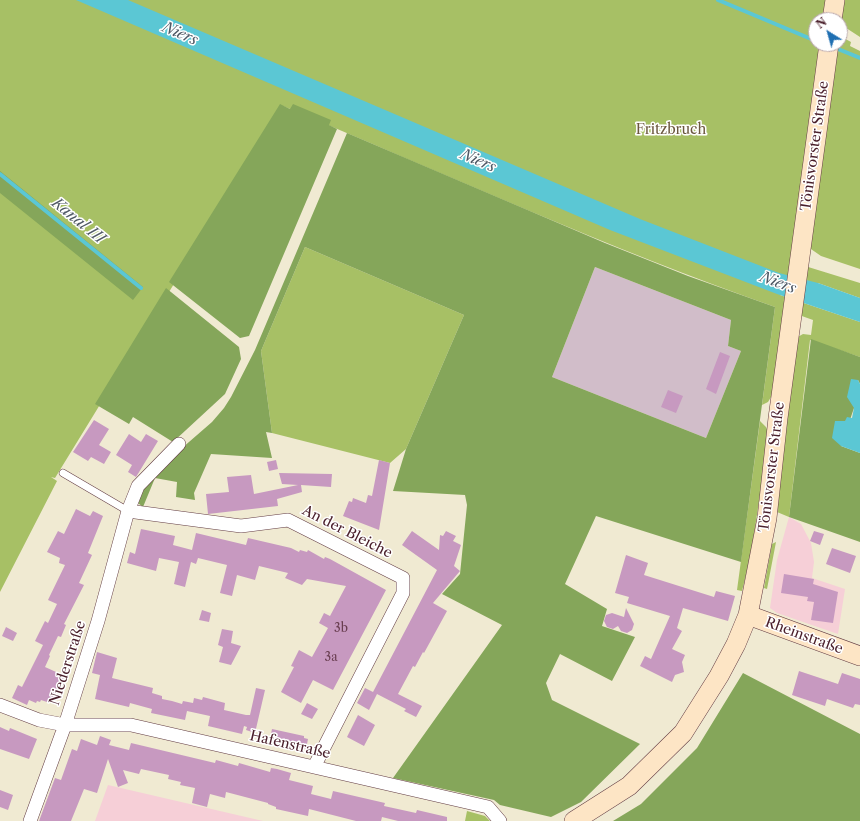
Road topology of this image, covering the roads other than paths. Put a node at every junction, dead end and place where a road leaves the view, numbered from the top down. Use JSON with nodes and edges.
{"nodes":[{"id":1,"x":835,"y":0,"type":"edge"},
{"id":2,"x":833,"y":12,"type":"edge"},
{"id":3,"x":828,"y":52,"type":"edge"},
{"id":4,"x":179,"y":444,"type":"dead end"},
{"id":5,"x":63,"y":473,"type":"dead end"},
{"id":6,"x":128,"y":511,"type":"junction"},
{"id":7,"x":748,"y":615,"type":"junction"},
{"id":8,"x":860,"y":656,"type":"edge"},
{"id":9,"x":0,"y":704,"type":"edge"},
{"id":10,"x":65,"y":725,"type":"junction"},
{"id":11,"x":314,"y":767,"type":"junction"},
{"id":12,"x":30,"y":821,"type":"edge"},
{"id":13,"x":500,"y":821,"type":"edge"},
{"id":14,"x":574,"y":821,"type":"edge"}],
"edges":[{"from":1,"to":2,"type":"main road"},
{"from":3,"to":7,"type":"main road","name":"Tönisvorster Straße"},
{"from":4,"to":6,"type":"street"},
{"from":5,"to":6,"type":"lane"},
{"from":6,"to":10,"type":"street","name":"Niederstraße"},
{"from":6,"to":11,"type":"street","name":"An der Bleiche"},
{"from":7,"to":8,"type":"main road","name":"Rheinstraße"},
{"from":7,"to":14,"type":"main road","name":"Tönisvorster Straße"},
{"from":9,"to":10,"type":"street","name":"Hafenstraße"},
{"from":10,"to":11,"type":"street","name":"Hafenstraße"},
{"from":10,"to":12,"type":"street","name":"Niederstraße"},
{"from":11,"to":13,"type":"street","name":"Hafenstraße"}]}
